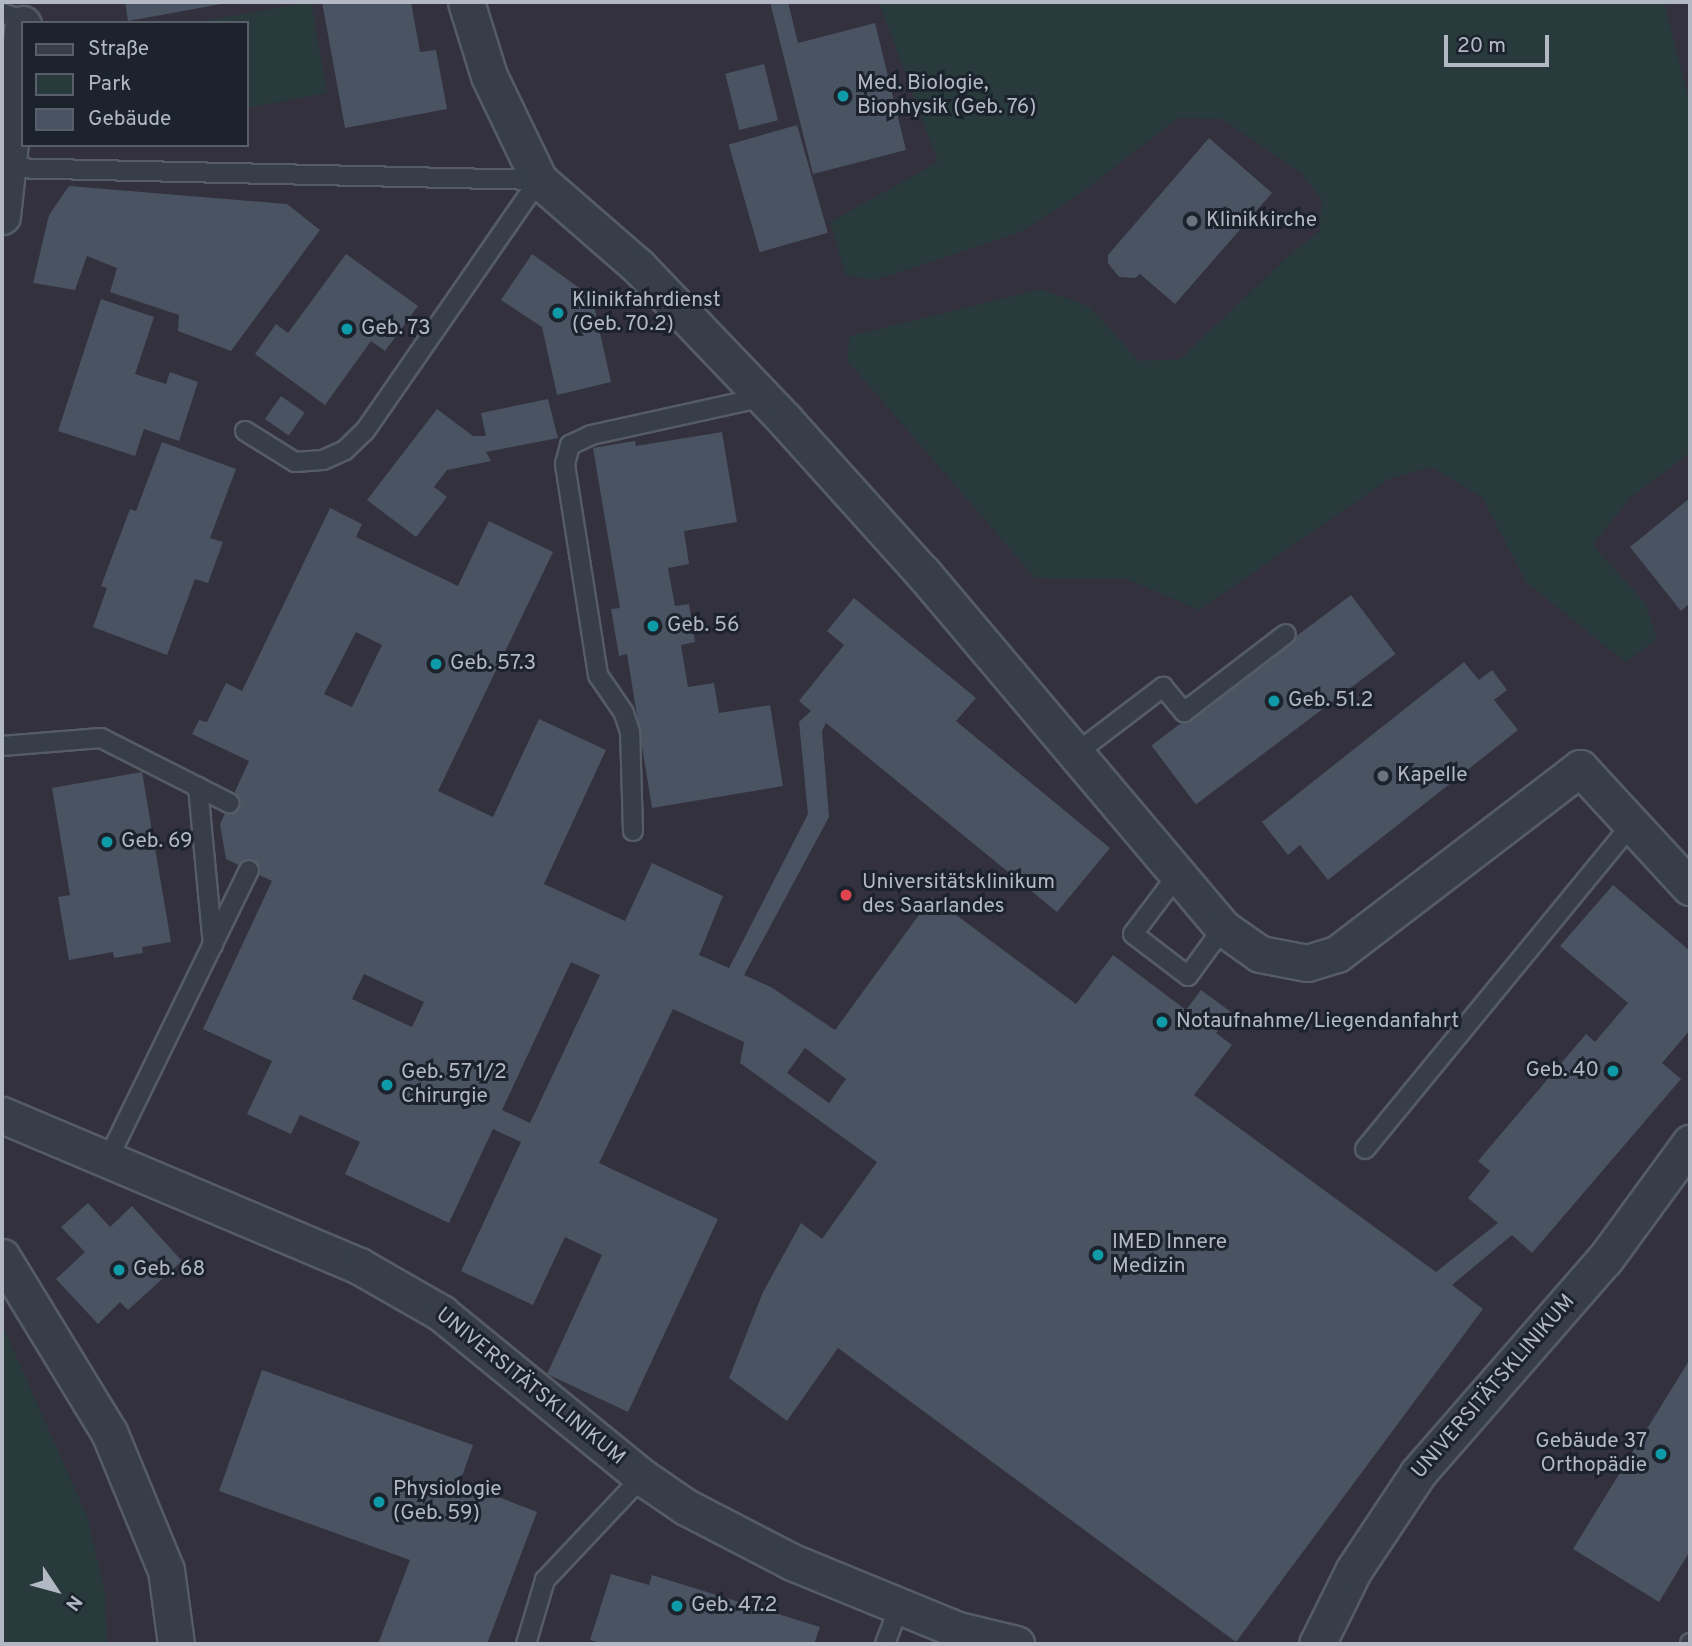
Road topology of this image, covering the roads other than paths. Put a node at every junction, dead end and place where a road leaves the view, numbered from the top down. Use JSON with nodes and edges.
{"nodes":[{"id":1,"x":466,"y":2,"type":"edge"},
{"id":2,"x":20,"y":16,"type":"edge"},
{"id":3,"x":6,"y":168,"type":"junction"},
{"id":4,"x":538,"y":180,"type":"junction"},
{"id":5,"x":2,"y":216,"type":"edge"},
{"id":6,"x":760,"y":398,"type":"junction"},
{"id":7,"x":245,"y":431,"type":"dead end"},
{"id":8,"x":1286,"y":634,"type":"dead end"},
{"id":9,"x":2,"y":746,"type":"edge"},
{"id":10,"x":1075,"y":754,"type":"junction"},
{"id":11,"x":198,"y":787,"type":"junction"},
{"id":12,"x":229,"y":803,"type":"dead end"},
{"id":13,"x":1630,"y":825,"type":"junction"},
{"id":14,"x":632,"y":831,"type":"dead end"},
{"id":15,"x":1167,"y":865,"type":"junction"},
{"id":16,"x":249,"y":870,"type":"dead end"},
{"id":17,"x":1690,"y":887,"type":"edge"},
{"id":18,"x":1223,"y":928,"type":"junction"},
{"id":19,"x":213,"y":945,"type":"junction"},
{"id":20,"x":2,"y":1115,"type":"edge"},
{"id":21,"x":1690,"y":1143,"type":"edge"},
{"id":22,"x":1365,"y":1150,"type":"dead end"},
{"id":23,"x":110,"y":1157,"type":"junction"},
{"id":24,"x":2,"y":1257,"type":"edge"},
{"id":25,"x":642,"y":1477,"type":"junction"},
{"id":26,"x":900,"y":1604,"type":"junction"},
{"id":27,"x":176,"y":1644,"type":"edge"},
{"id":28,"x":526,"y":1644,"type":"edge"},
{"id":29,"x":885,"y":1644,"type":"edge"},
{"id":30,"x":1016,"y":1644,"type":"edge"},
{"id":31,"x":1317,"y":1644,"type":"edge"}],
"edges":[{"from":1,"to":4,"type":"street"},
{"from":2,"to":3,"type":"street"},
{"from":3,"to":4,"type":"lane"},
{"from":3,"to":5,"type":"street"},
{"from":4,"to":6,"type":"street"},
{"from":4,"to":7,"type":"lane"},
{"from":6,"to":10,"type":"street"},
{"from":6,"to":14,"type":"lane"},
{"from":8,"to":10,"type":"lane"},
{"from":9,"to":11,"type":"lane"},
{"from":10,"to":15,"type":"street"},
{"from":11,"to":12,"type":"lane"},
{"from":11,"to":19,"type":"lane"},
{"from":13,"to":17,"type":"street"},
{"from":13,"to":18,"type":"street"},
{"from":13,"to":22,"type":"lane"},
{"from":15,"to":18,"type":"street"},
{"from":15,"to":18,"type":"lane"},
{"from":16,"to":19,"type":"lane"},
{"from":19,"to":23,"type":"lane"},
{"from":20,"to":23,"type":"street","name":"UNIVERSITÄTSKLINIKUM"},
{"from":21,"to":31,"type":"street","name":"UNIVERSITÄTSKLINIKUM"},
{"from":23,"to":25,"type":"street","name":"UNIVERSITÄTSKLINIKUM"},
{"from":24,"to":27,"type":"street"},
{"from":25,"to":26,"type":"street","name":"UNIVERSITÄTSKLINIKUM"},
{"from":25,"to":28,"type":"lane"},
{"from":26,"to":29,"type":"lane"},
{"from":26,"to":30,"type":"street","name":"UNIVERSITÄTSKLINIKUM"}]}
